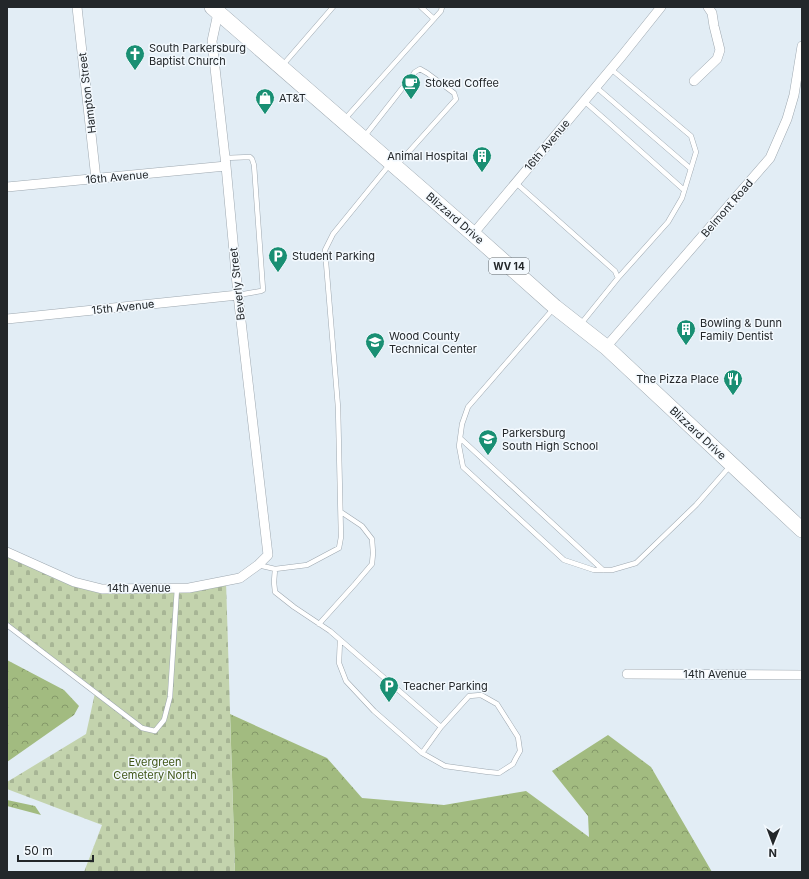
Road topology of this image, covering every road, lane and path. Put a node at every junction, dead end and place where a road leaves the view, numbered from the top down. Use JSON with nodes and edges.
{"nodes":[{"id":1,"x":77,"y":7,"type":"edge"},
{"id":2,"x":333,"y":7,"type":"edge"},
{"id":3,"x":421,"y":7,"type":"edge"},
{"id":4,"x":442,"y":7,"type":"edge"},
{"id":5,"x":661,"y":7,"type":"edge"},
{"id":6,"x":708,"y":7,"type":"edge"},
{"id":7,"x":215,"y":10,"type":"edge"},
{"id":8,"x":434,"y":19,"type":"junction"},
{"id":9,"x":802,"y":46,"type":"edge"},
{"id":10,"x":281,"y":68,"type":"junction"},
{"id":11,"x":610,"y":69,"type":"junction"},
{"id":12,"x":694,"y":81,"type":"dead end"},
{"id":13,"x":596,"y":87,"type":"junction"},
{"id":14,"x":798,"y":93,"type":"edge"},
{"id":15,"x":584,"y":101,"type":"junction"},
{"id":16,"x":343,"y":122,"type":"junction"},
{"id":17,"x":363,"y":138,"type":"junction"},
{"id":18,"x":226,"y":162,"type":"junction"},
{"id":19,"x":393,"y":165,"type":"junction"},
{"id":20,"x":691,"y":169,"type":"junction"},
{"id":21,"x":96,"y":179,"type":"junction"},
{"id":22,"x":516,"y":183,"type":"junction"},
{"id":23,"x":7,"y":187,"type":"edge"},
{"id":24,"x":684,"y":190,"type":"junction"},
{"id":25,"x":473,"y":234,"type":"junction"},
{"id":26,"x":618,"y":278,"type":"junction"},
{"id":27,"x":238,"y":295,"type":"junction"},
{"id":28,"x":555,"y":307,"type":"junction"},
{"id":29,"x":7,"y":319,"type":"edge"},
{"id":30,"x":579,"y":326,"type":"junction"},
{"id":31,"x":606,"y":347,"type":"junction"},
{"id":32,"x":460,"y":438,"type":"junction"},
{"id":33,"x":732,"y":464,"type":"junction"},
{"id":34,"x":341,"y":512,"type":"junction"},
{"id":35,"x":802,"y":530,"type":"edge"},
{"id":36,"x":7,"y":552,"type":"edge"},
{"id":37,"x":268,"y":555,"type":"joint"},
{"id":38,"x":258,"y":565,"type":"junction"},
{"id":39,"x":275,"y":569,"type":"junction"},
{"id":40,"x":603,"y":570,"type":"junction"},
{"id":41,"x":177,"y":588,"type":"junction"},
{"id":42,"x":319,"y":624,"type":"junction"},
{"id":43,"x":7,"y":625,"type":"edge"},
{"id":44,"x":340,"y":640,"type":"junction"},
{"id":45,"x":627,"y":674,"type":"dead end"},
{"id":46,"x":802,"y":675,"type":"edge"},
{"id":47,"x":441,"y":727,"type":"junction"},
{"id":48,"x":422,"y":753,"type":"junction"}],
"edges":[{"from":1,"to":21,"type":"street","name":"Hampton Street"},
{"from":2,"to":10,"type":"lane"},
{"from":3,"to":8,"type":"lane"},
{"from":4,"to":8,"type":"lane"},
{"from":5,"to":11,"type":"street","name":"16th Avenue"},
{"from":6,"to":12,"type":"street"},
{"from":7,"to":10,"type":"main road","name":"Blizzard Drive","number":"WV 14"},
{"from":7,"to":18,"type":"street","name":"Beverly Street"},
{"from":8,"to":16,"type":"lane"},
{"from":9,"to":14,"type":"street","name":"Belmont Road"},
{"from":10,"to":16,"type":"main road","name":"Blizzard Drive","number":"WV 14"},
{"from":11,"to":13,"type":"street","name":"16th Avenue"},
{"from":11,"to":20,"type":"lane"},
{"from":13,"to":15,"type":"street","name":"16th Avenue"},
{"from":13,"to":20,"type":"lane"},
{"from":14,"to":31,"type":"street","name":"Belmont Road"},
{"from":15,"to":22,"type":"street","name":"16th Avenue"},
{"from":15,"to":24,"type":"lane"},
{"from":16,"to":17,"type":"main road","name":"Blizzard Drive","number":"WV 14"},
{"from":17,"to":19,"type":"main road","name":"Blizzard Drive","number":"WV 14"},
{"from":17,"to":19,"type":"lane"},
{"from":18,"to":21,"type":"street","name":"16th Avenue"},
{"from":18,"to":27,"type":"street","name":"Beverly Street"},
{"from":18,"to":27,"type":"lane"},
{"from":19,"to":25,"type":"main road","name":"Blizzard Drive","number":"WV 14"},
{"from":19,"to":34,"type":"lane"},
{"from":20,"to":24,"type":"lane"},
{"from":21,"to":23,"type":"street","name":"16th Avenue"},
{"from":22,"to":25,"type":"street","name":"16th Avenue"},
{"from":22,"to":26,"type":"lane"},
{"from":24,"to":26,"type":"lane"},
{"from":25,"to":28,"type":"main road","name":"Blizzard Drive","number":"WV 14"},
{"from":26,"to":30,"type":"lane"},
{"from":27,"to":29,"type":"street","name":"15th Avenue"},
{"from":27,"to":37,"type":"street","name":"Beverly Street"},
{"from":28,"to":30,"type":"main road","name":"Blizzard Drive","number":"WV 14"},
{"from":28,"to":32,"type":"lane"},
{"from":30,"to":31,"type":"main road","name":"Blizzard Drive","number":"WV 14"},
{"from":31,"to":33,"type":"main road","name":"Blizzard Drive","number":"WV 14"},
{"from":32,"to":40,"type":"lane"},
{"from":32,"to":40,"type":"lane"},
{"from":33,"to":35,"type":"main road","name":"Blizzard Drive","number":"WV 14"},
{"from":33,"to":40,"type":"lane"},
{"from":34,"to":39,"type":"lane"},
{"from":34,"to":42,"type":"lane"},
{"from":36,"to":41,"type":"street","name":"14th Avenue"},
{"from":37,"to":38,"type":"street","name":"14th Avenue"},
{"from":38,"to":39,"type":"lane"},
{"from":38,"to":41,"type":"street","name":"14th Avenue"},
{"from":39,"to":42,"type":"lane"},
{"from":41,"to":43,"type":"lane"},
{"from":42,"to":44,"type":"lane"},
{"from":44,"to":47,"type":"lane"},
{"from":44,"to":48,"type":"lane"},
{"from":45,"to":46,"type":"street","name":"14th Avenue"},
{"from":47,"to":48,"type":"lane"},
{"from":47,"to":48,"type":"lane"}]}
